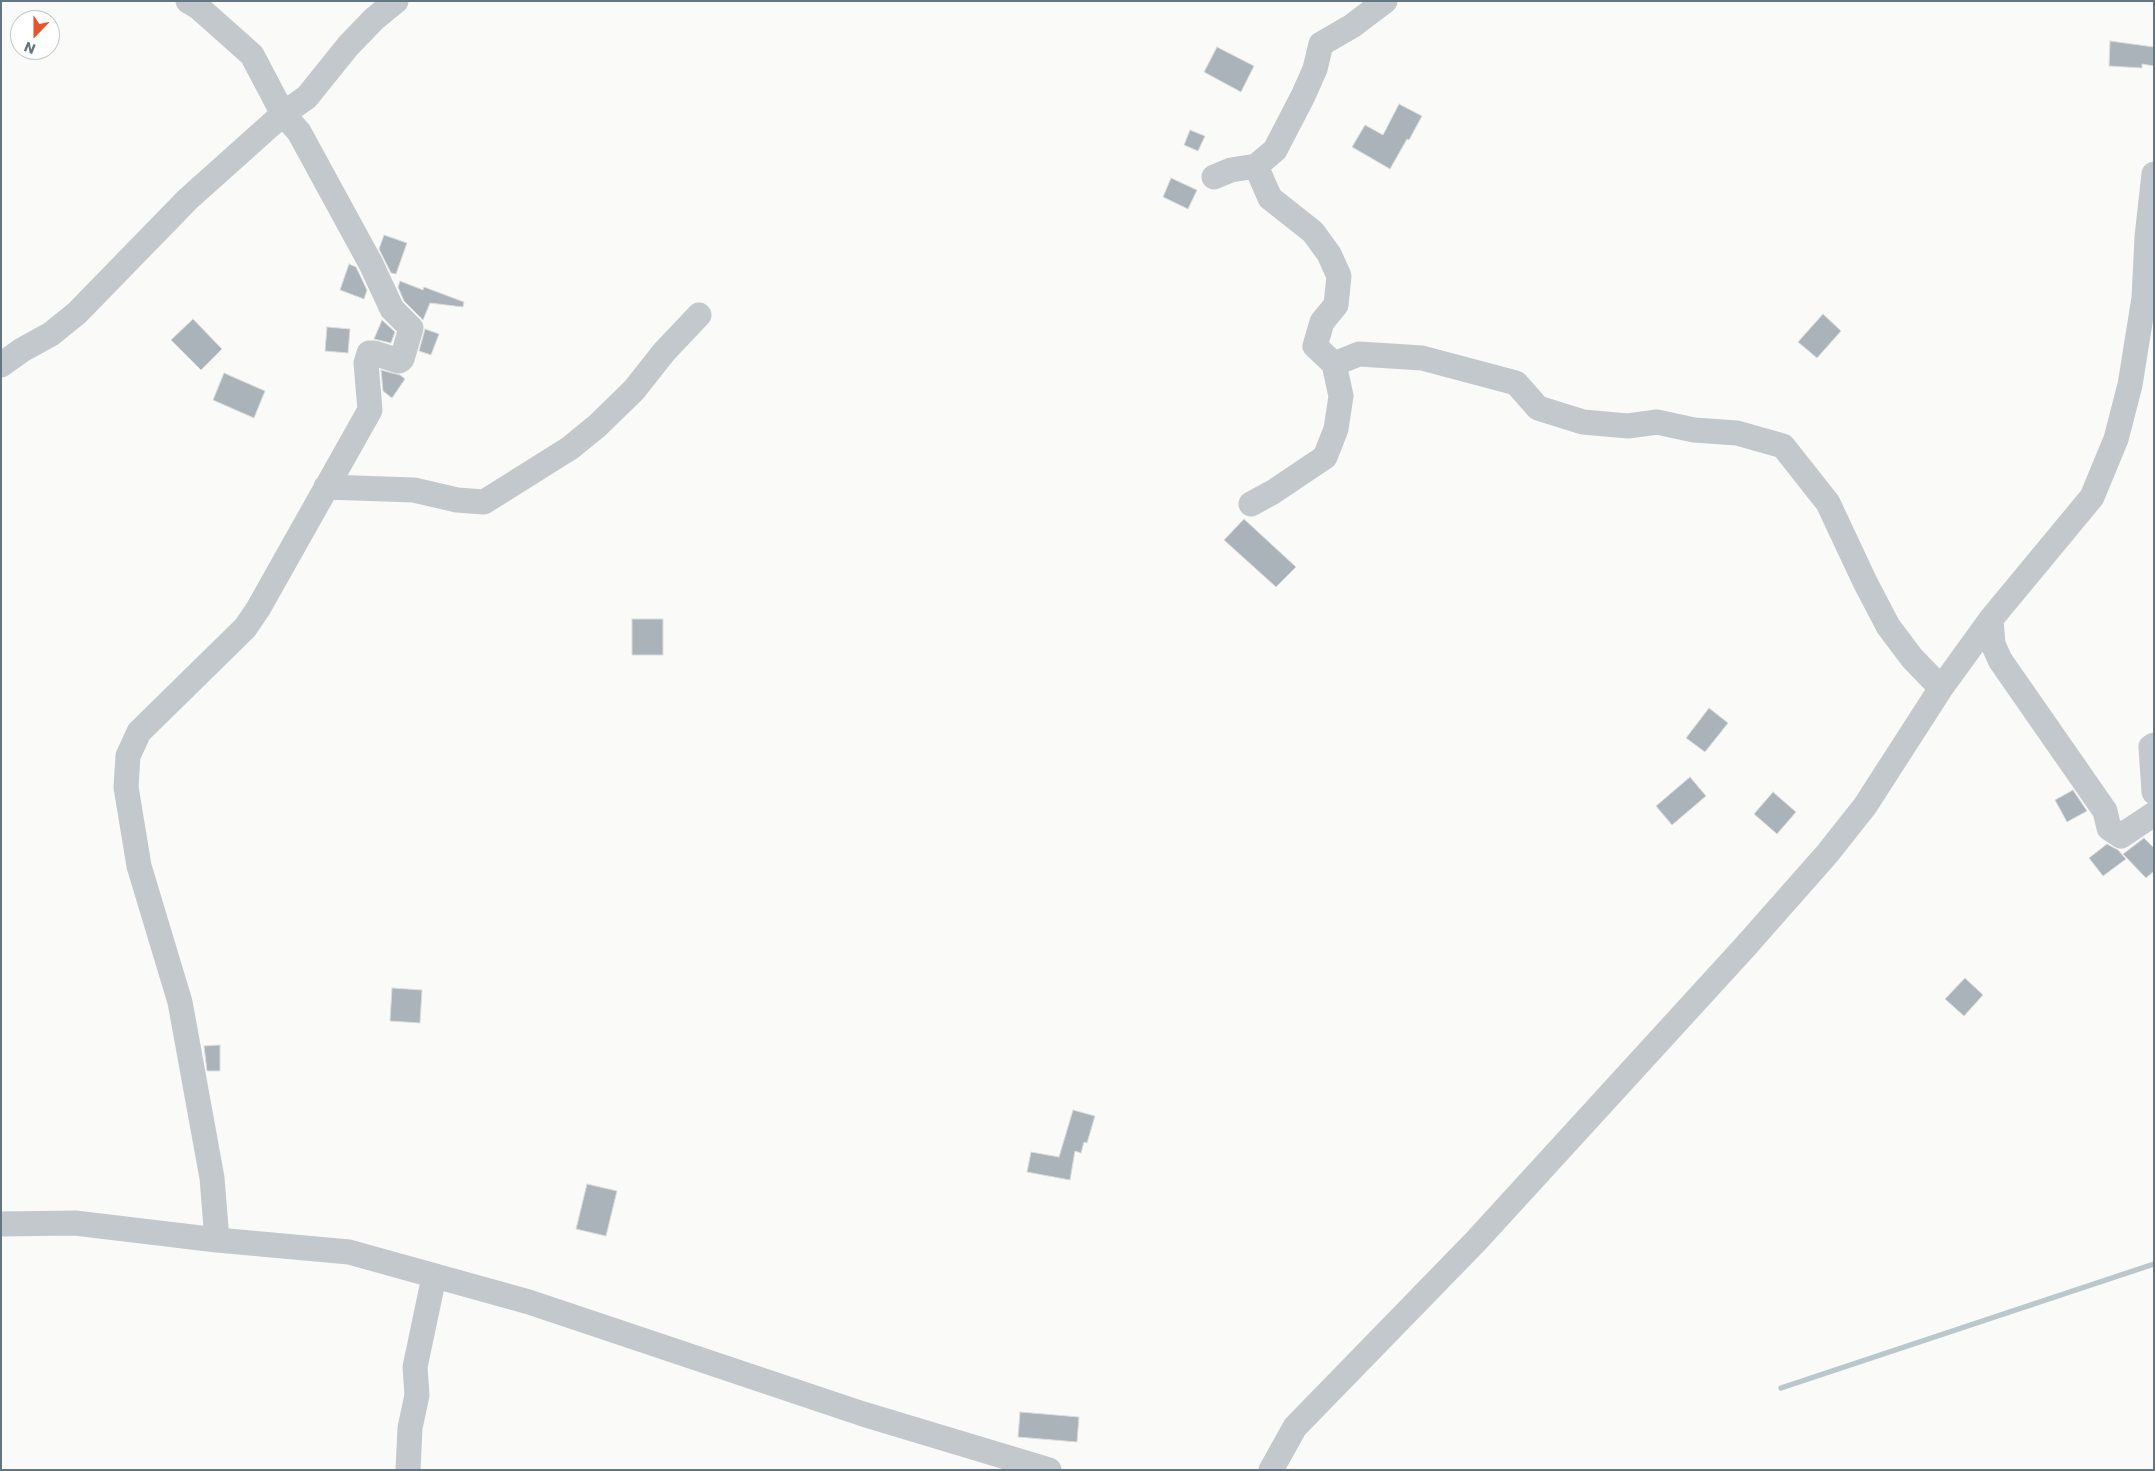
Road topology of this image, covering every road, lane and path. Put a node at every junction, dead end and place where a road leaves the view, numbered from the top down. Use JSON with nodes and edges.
{"nodes":[{"id":1,"x":188,"y":1,"type":"edge"},
{"id":2,"x":396,"y":1,"type":"edge"},
{"id":3,"x":1385,"y":1,"type":"edge"},
{"id":4,"x":283,"y":114,"type":"junction"},
{"id":5,"x":1256,"y":166,"type":"junction"},
{"id":6,"x":2154,"y":174,"type":"edge"},
{"id":7,"x":1214,"y":177,"type":"dead end"},
{"id":8,"x":699,"y":314,"type":"dead end"},
{"id":9,"x":1334,"y":364,"type":"junction"},
{"id":10,"x":1,"y":365,"type":"edge"},
{"id":11,"x":326,"y":487,"type":"junction"},
{"id":12,"x":1251,"y":504,"type":"dead end"},
{"id":13,"x":1991,"y":619,"type":"junction"},
{"id":14,"x":1941,"y":688,"type":"junction"},
{"id":15,"x":2154,"y":745,"type":"edge"},
{"id":16,"x":2154,"y":792,"type":"edge"},
{"id":17,"x":2154,"y":814,"type":"edge"},
{"id":18,"x":1,"y":1224,"type":"edge"},
{"id":19,"x":217,"y":1240,"type":"junction"},
{"id":20,"x":434,"y":1277,"type":"junction"},
{"id":21,"x":408,"y":1470,"type":"edge"},
{"id":22,"x":1049,"y":1470,"type":"edge"},
{"id":23,"x":1271,"y":1470,"type":"edge"}],
"edges":[{"from":1,"to":4,"type":"street"},
{"from":2,"to":4,"type":"street"},
{"from":3,"to":5,"type":"street"},
{"from":4,"to":10,"type":"street"},
{"from":4,"to":11,"type":"street"},
{"from":5,"to":7,"type":"street"},
{"from":5,"to":9,"type":"street"},
{"from":6,"to":13,"type":"street"},
{"from":8,"to":11,"type":"street"},
{"from":9,"to":12,"type":"street"},
{"from":9,"to":14,"type":"street"},
{"from":11,"to":19,"type":"street"},
{"from":13,"to":14,"type":"street"},
{"from":13,"to":17,"type":"street"},
{"from":14,"to":23,"type":"street"},
{"from":15,"to":16,"type":"street"},
{"from":18,"to":19,"type":"street"},
{"from":19,"to":20,"type":"street"},
{"from":20,"to":21,"type":"street"},
{"from":20,"to":22,"type":"street"}]}
